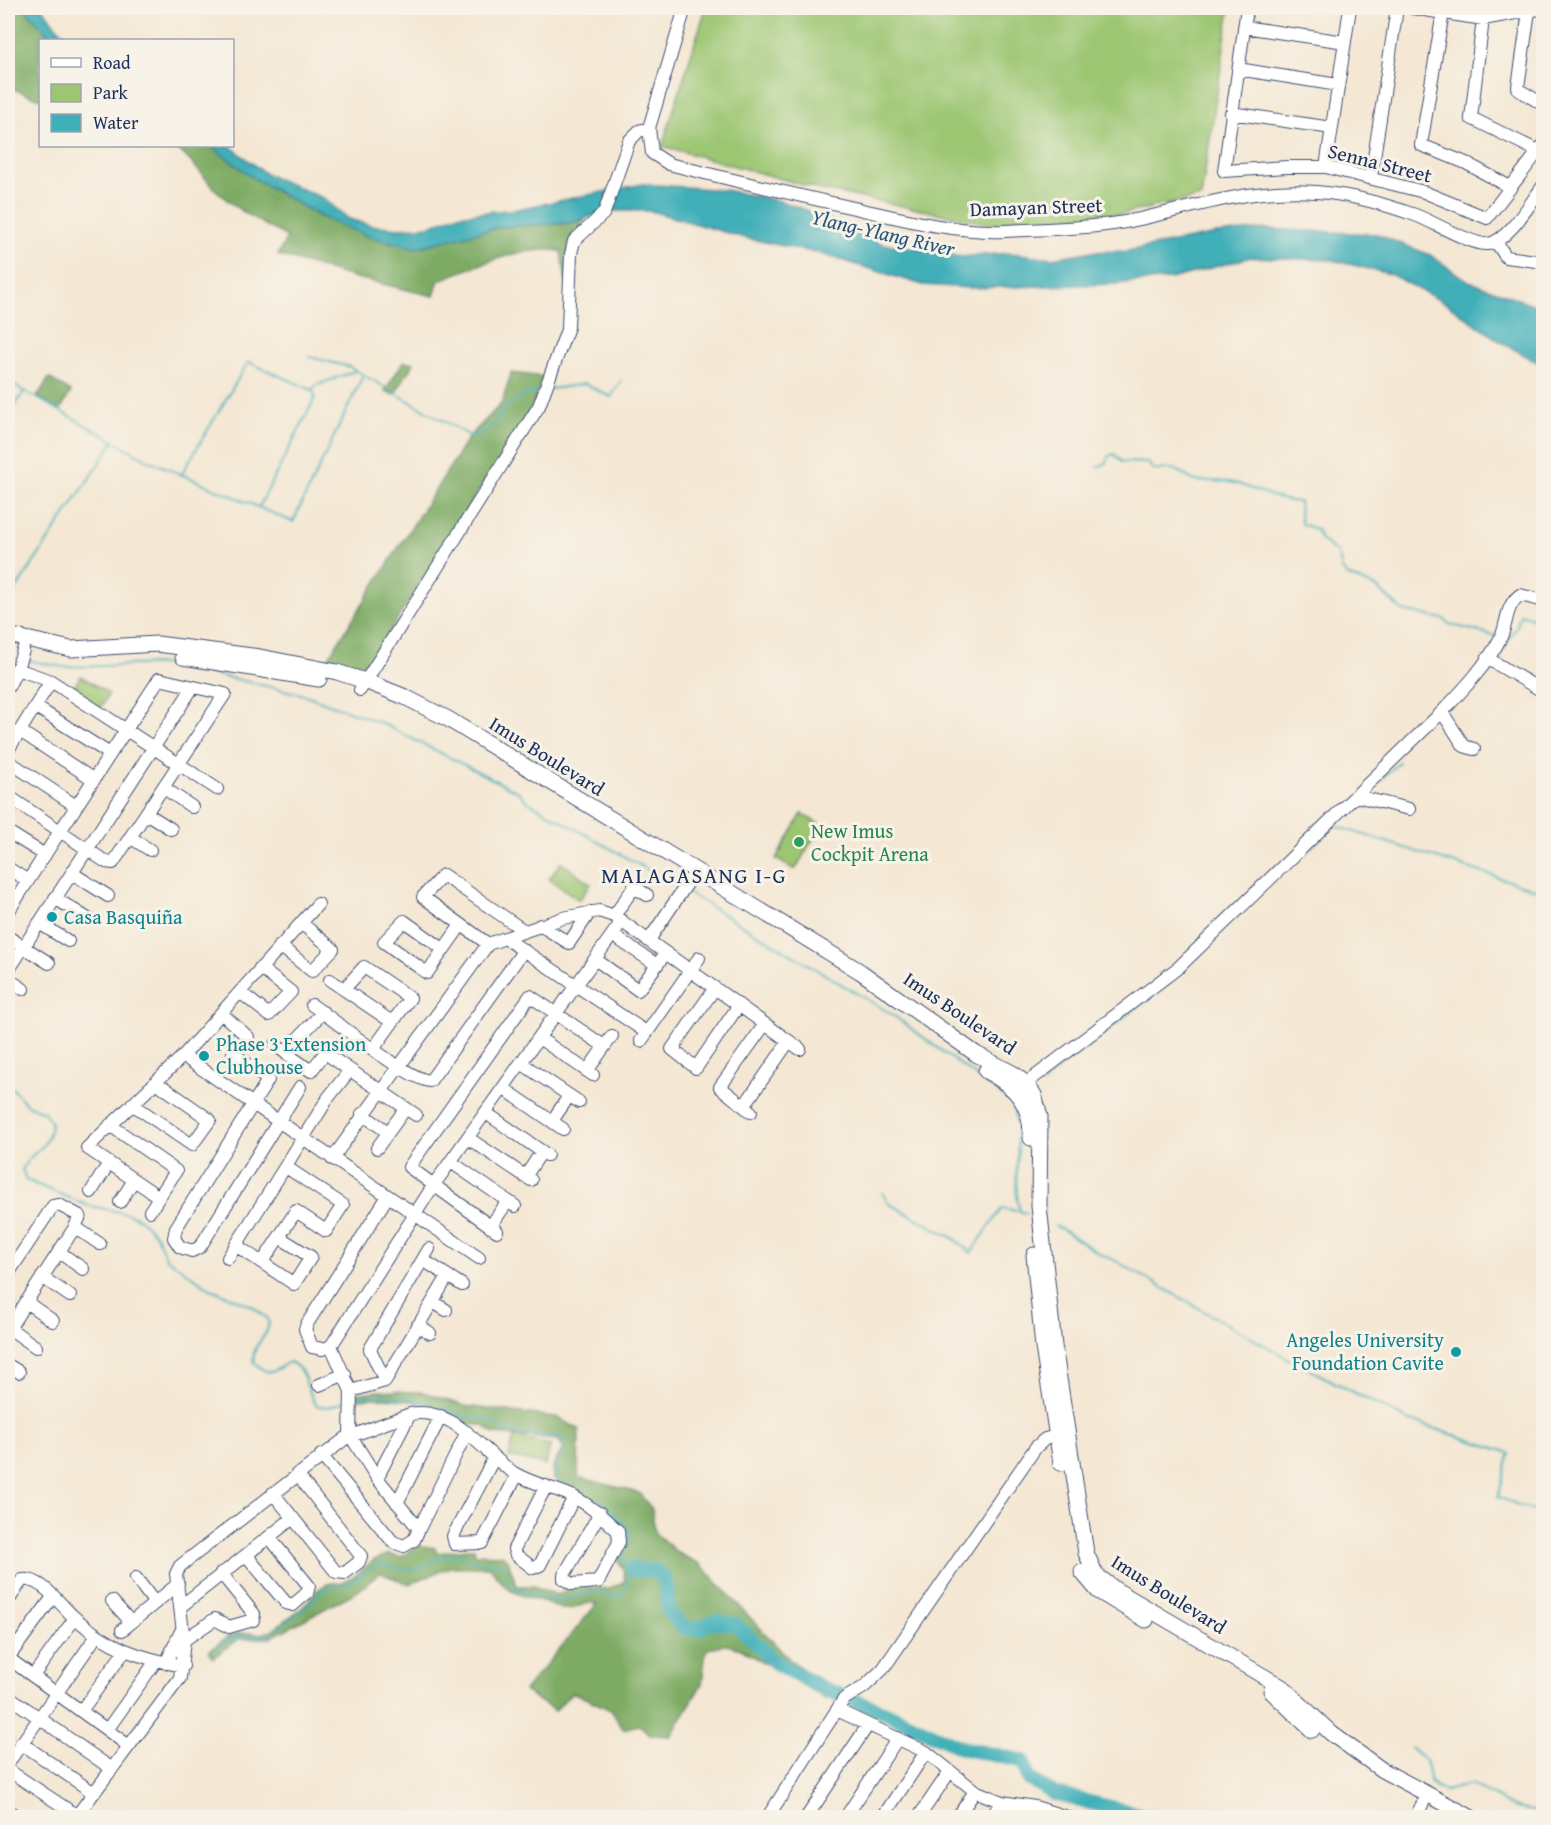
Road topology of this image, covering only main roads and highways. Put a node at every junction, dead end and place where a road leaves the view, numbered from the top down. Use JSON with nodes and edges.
{"nodes":[{"id":1,"x":8,"y":636,"type":"edge"},
{"id":2,"x":8,"y":646,"type":"edge"},
{"id":3,"x":362,"y":685,"type":"junction"},
{"id":4,"x":1062,"y":1435,"type":"junction"},
{"id":5,"x":1450,"y":1818,"type":"edge"},
{"id":6,"x":1472,"y":1818,"type":"edge"}],
"edges":[{"from":1,"to":3,"type":"main road","name":"Imus Boulevard"},
{"from":2,"to":3,"type":"main road","name":"Imus Boulevard"},
{"from":3,"to":4,"type":"main road","name":"Imus Boulevard"},
{"from":4,"to":5,"type":"main road","name":"Imus Boulevard"},
{"from":4,"to":6,"type":"main road","name":"Imus Boulevard"}]}
